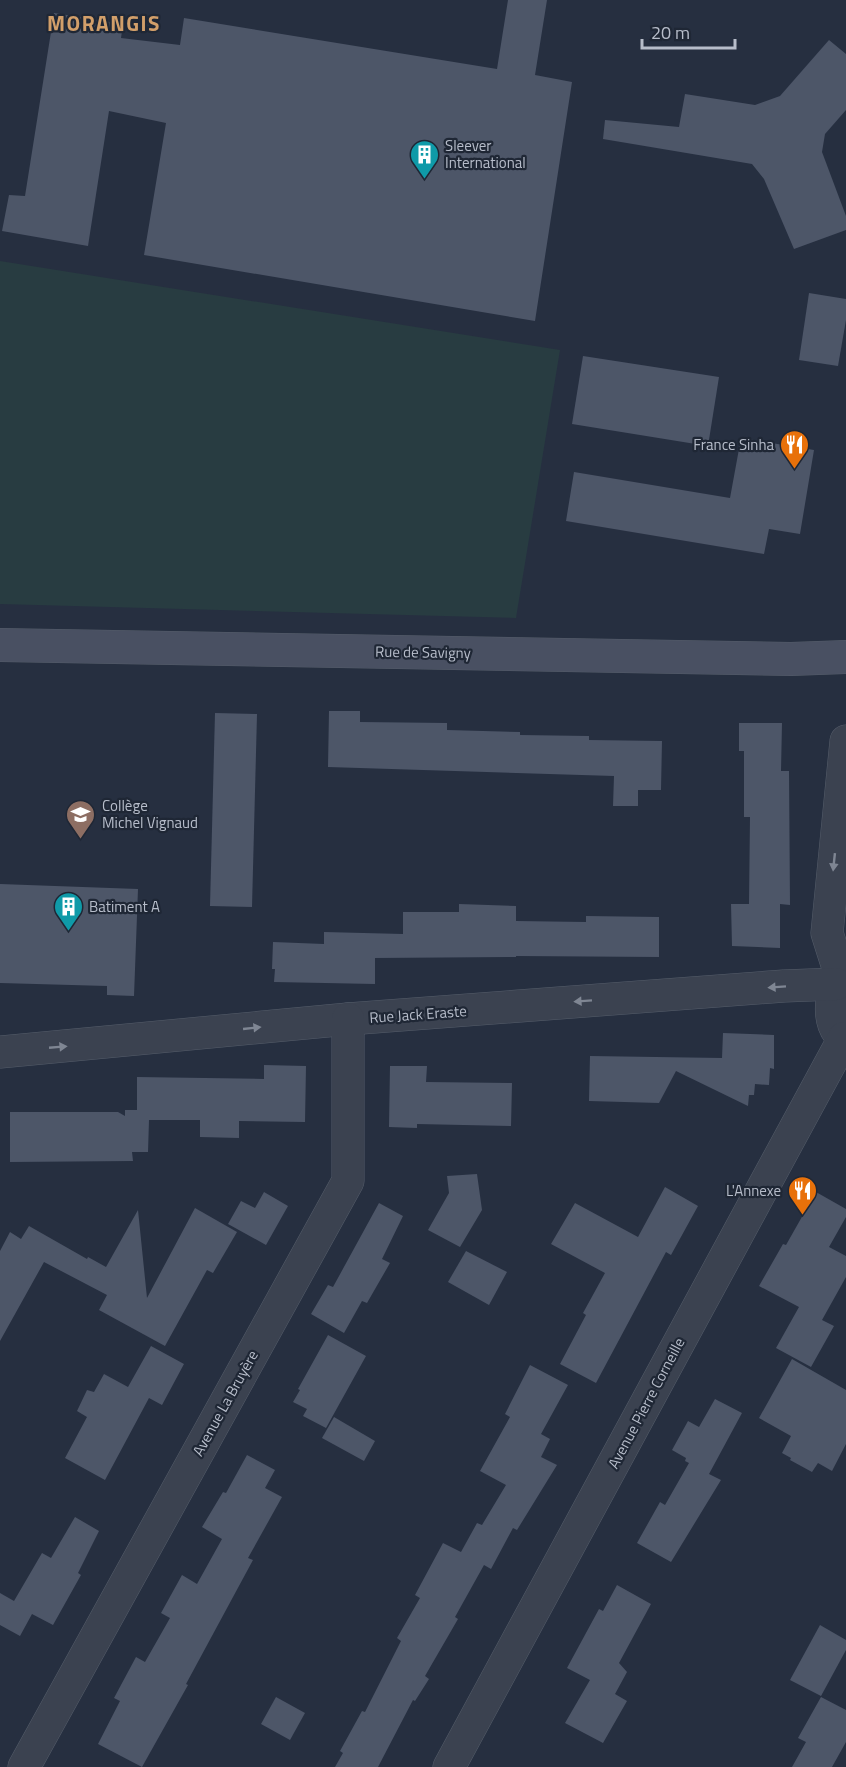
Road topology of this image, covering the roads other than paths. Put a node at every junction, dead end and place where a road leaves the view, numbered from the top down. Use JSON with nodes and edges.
{"nodes":[{"id":1,"x":0,"y":645,"type":"edge"},
{"id":2,"x":846,"y":657,"type":"edge"},
{"id":3,"x":846,"y":741,"type":"edge"},
{"id":4,"x":841,"y":974,"type":"edge"},
{"id":5,"x":348,"y":1019,"type":"junction"},
{"id":6,"x":845,"y":1039,"type":"edge"},
{"id":7,"x":0,"y":1052,"type":"edge"},
{"id":8,"x":24,"y":1767,"type":"edge"},
{"id":9,"x":449,"y":1767,"type":"edge"}],
"edges":[{"from":1,"to":2,"type":"street","name":"Rue de Savigny"},
{"from":3,"to":4,"type":"street","one_way":true},
{"from":4,"to":5,"type":"street","name":"Rue Jack Eraste","one_way":true},
{"from":4,"to":6,"type":"street"},
{"from":7,"to":5,"type":"street","name":"Rue Jack Eraste","one_way":true},
{"from":5,"to":8,"type":"street","name":"Avenue La Bruyère"},
{"from":6,"to":9,"type":"street","name":"Avenue Pierre Corneille"}]}
